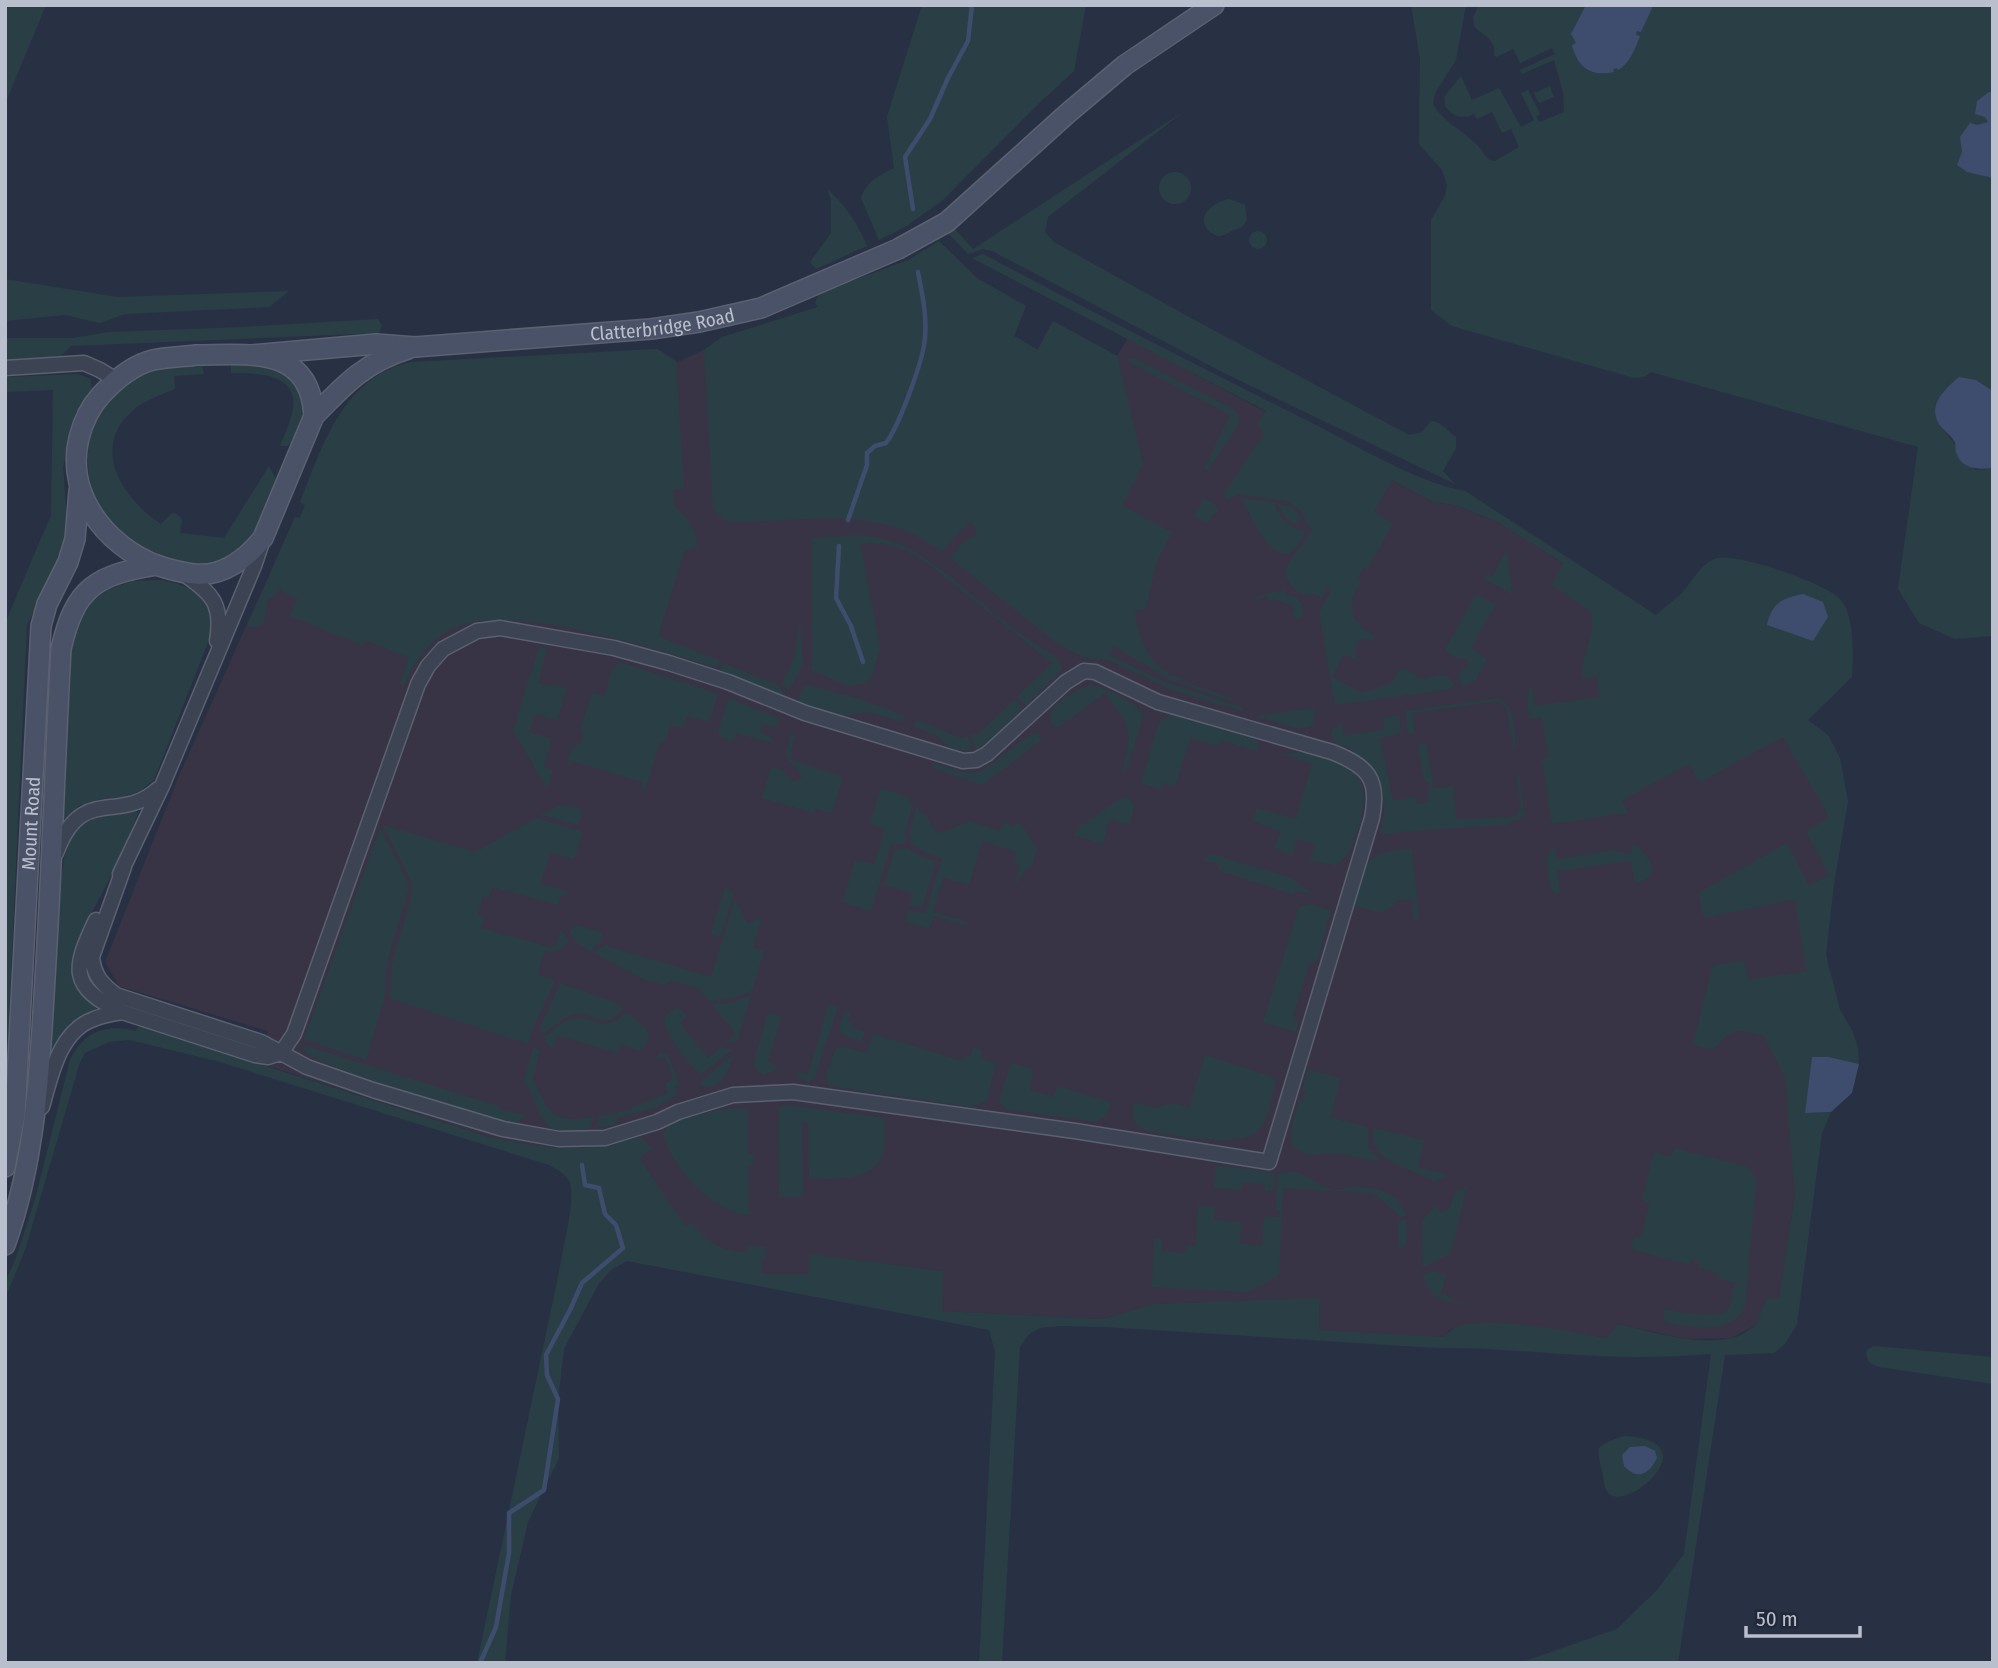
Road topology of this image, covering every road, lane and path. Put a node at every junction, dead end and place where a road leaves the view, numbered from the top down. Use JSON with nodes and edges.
{"nodes":[{"id":1,"x":1214,"y":5,"type":"edge"},
{"id":2,"x":415,"y":347,"type":"junction"},
{"id":3,"x":251,"y":355,"type":"junction"},
{"id":4,"x":5,"y":368,"type":"edge"},
{"id":5,"x":116,"y":380,"type":"junction"},
{"id":6,"x":314,"y":416,"type":"junction"},
{"id":7,"x":80,"y":487,"type":"junction"},
{"id":8,"x":263,"y":538,"type":"junction"},
{"id":9,"x":157,"y":565,"type":"junction"},
{"id":10,"x":180,"y":572,"type":"junction"},
{"id":11,"x":213,"y":663,"type":"junction"},
{"id":12,"x":162,"y":786,"type":"junction"},
{"id":13,"x":124,"y":867,"type":"junction"},
{"id":14,"x":51,"y":868,"type":"junction"},
{"id":15,"x":122,"y":1012,"type":"junction"},
{"id":16,"x":281,"y":1054,"type":"junction"},
{"id":17,"x":32,"y":1138,"type":"junction"},
{"id":18,"x":5,"y":1167,"type":"edge"},
{"id":19,"x":5,"y":1245,"type":"edge"}],
"edges":[{"from":1,"to":2,"type":"main road","name":"Clatterbridge Road"},
{"from":2,"to":3,"type":"main road","name":"Clatterbridge Road"},
{"from":2,"to":6,"type":"main road","name":"Clatterbridge Road"},
{"from":3,"to":5,"type":"main road"},
{"from":3,"to":6,"type":"main road"},
{"from":4,"to":5,"type":"street"},
{"from":5,"to":7,"type":"main road"},
{"from":6,"to":8,"type":"main road"},
{"from":7,"to":9,"type":"main road"},
{"from":7,"to":18,"type":"main road","name":"Mount Road"},
{"from":8,"to":10,"type":"main road"},
{"from":8,"to":11,"type":"street"},
{"from":9,"to":10,"type":"main road"},
{"from":9,"to":14,"type":"main road","name":"Mount Road"},
{"from":10,"to":11,"type":"street"},
{"from":11,"to":12,"type":"street"},
{"from":12,"to":13,"type":"street"},
{"from":12,"to":14,"type":"street"},
{"from":13,"to":15,"type":"street"},
{"from":13,"to":16,"type":"street"},
{"from":14,"to":17,"type":"main road","name":"Mount Road"},
{"from":15,"to":16,"type":"street"},
{"from":15,"to":17,"type":"street","name":"Mount Road"},
{"from":16,"to":16,"type":"street"},
{"from":17,"to":19,"type":"main road","name":"Mount Road"}]}
